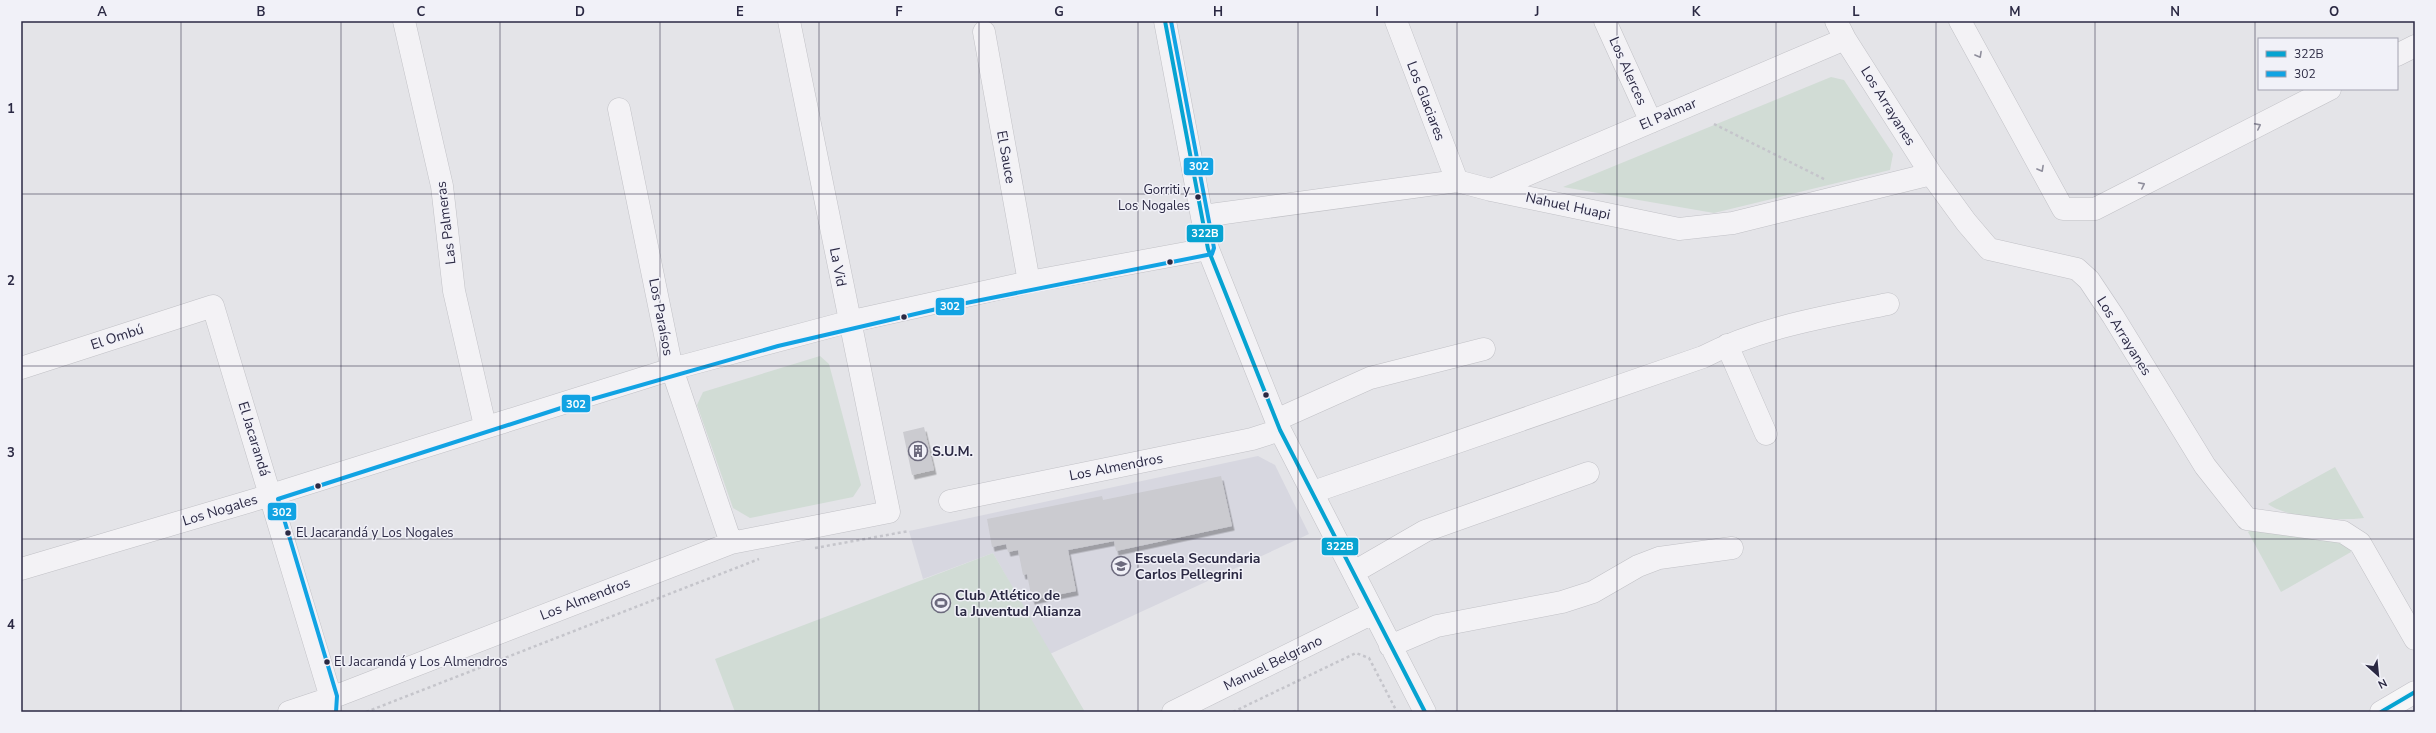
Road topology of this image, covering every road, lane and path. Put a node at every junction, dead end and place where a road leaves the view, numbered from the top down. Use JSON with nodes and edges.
{"nodes":[{"id":1,"x":404,"y":21,"type":"edge"},
{"id":2,"x":789,"y":21,"type":"edge"},
{"id":3,"x":1165,"y":21,"type":"edge"},
{"id":4,"x":1396,"y":21,"type":"edge"},
{"id":5,"x":1605,"y":21,"type":"edge"},
{"id":6,"x":1960,"y":21,"type":"edge"},
{"id":7,"x":1840,"y":30,"type":"edge"},
{"id":8,"x":984,"y":32,"type":"dead end"},
{"id":9,"x":2415,"y":46,"type":"edge"},
{"id":10,"x":2398,"y":54,"type":"edge"},
{"id":11,"x":2328,"y":90,"type":"edge"},
{"id":12,"x":619,"y":109,"type":"dead end"},
{"id":13,"x":1651,"y":122,"type":"junction"},
{"id":14,"x":1714,"y":124,"type":"dead end"},
{"id":15,"x":1931,"y":174,"type":"junction"},
{"id":16,"x":1457,"y":181,"type":"junction"},
{"id":17,"x":1833,"y":183,"type":"dead end"},
{"id":18,"x":1491,"y":190,"type":"junction"},
{"id":19,"x":1202,"y":216,"type":"junction"},
{"id":20,"x":1208,"y":249,"type":"junction"},
{"id":21,"x":1029,"y":282,"type":"junction"},
{"id":22,"x":1888,"y":304,"type":"dead end"},
{"id":23,"x":213,"y":306,"type":"joint"},
{"id":24,"x":848,"y":322,"type":"junction"},
{"id":25,"x":1727,"y":345,"type":"junction"},
{"id":26,"x":1484,"y":349,"type":"dead end"},
{"id":27,"x":21,"y":368,"type":"edge"},
{"id":28,"x":672,"y":369,"type":"junction"},
{"id":29,"x":1278,"y":425,"type":"junction"},
{"id":30,"x":485,"y":426,"type":"junction"},
{"id":31,"x":1766,"y":434,"type":"dead end"},
{"id":32,"x":1588,"y":473,"type":"dead end"},
{"id":33,"x":1313,"y":492,"type":"junction"},
{"id":34,"x":271,"y":495,"type":"junction"},
{"id":35,"x":950,"y":501,"type":"dead end"},
{"id":36,"x":889,"y":512,"type":"joint"},
{"id":37,"x":909,"y":531,"type":"dead end"},
{"id":38,"x":731,"y":543,"type":"junction"},
{"id":39,"x":1732,"y":548,"type":"dead end"},
{"id":40,"x":811,"y":549,"type":"dead end"},
{"id":41,"x":766,"y":558,"type":"dead end"},
{"id":42,"x":21,"y":569,"type":"edge"},
{"id":43,"x":1354,"y":572,"type":"junction"},
{"id":44,"x":1373,"y":613,"type":"junction"},
{"id":45,"x":2415,"y":639,"type":"edge"},
{"id":46,"x":1390,"y":646,"type":"junction"},
{"id":47,"x":2415,"y":692,"type":"edge"},
{"id":48,"x":331,"y":705,"type":"edge"},
{"id":49,"x":289,"y":712,"type":"edge"},
{"id":50,"x":366,"y":712,"type":"edge"},
{"id":51,"x":1173,"y":712,"type":"edge"},
{"id":52,"x":1233,"y":712,"type":"edge"},
{"id":53,"x":1397,"y":712,"type":"edge"},
{"id":54,"x":1425,"y":712,"type":"edge"},
{"id":55,"x":2381,"y":712,"type":"edge"}],
"edges":[{"from":1,"to":30,"type":"street","name":"Las Palmeras"},
{"from":2,"to":24,"type":"street","name":"La Vid"},
{"from":3,"to":19,"type":"street"},
{"from":4,"to":16,"type":"street","name":"Los Glaciares"},
{"from":5,"to":13,"type":"street","name":"Los Alerces"},
{"from":6,"to":11,"type":"street","one_way":true},
{"from":7,"to":13,"type":"street","name":"El Palmar"},
{"from":7,"to":15,"type":"street","name":"Los Arrayanes"},
{"from":8,"to":21,"type":"street","name":"El Sauce"},
{"from":9,"to":10,"type":"street"},
{"from":12,"to":28,"type":"street","name":"Los Paraísos"},
{"from":13,"to":18,"type":"street","name":"El Palmar"},
{"from":14,"to":17,"type":"path"},
{"from":15,"to":18,"type":"street","name":"Nahuel Huapi"},
{"from":15,"to":45,"type":"street","name":"Los Arrayanes"},
{"from":16,"to":18,"type":"street","name":"Nahuel Huapi"},
{"from":16,"to":19,"type":"street","name":"Nahuel Huapi"},
{"from":19,"to":20,"type":"street"},
{"from":20,"to":21,"type":"street","name":"Los Nogales"},
{"from":20,"to":29,"type":"street"},
{"from":21,"to":24,"type":"street","name":"Los Nogales"},
{"from":22,"to":25,"type":"street"},
{"from":23,"to":27,"type":"street","name":"El Ombú"},
{"from":23,"to":34,"type":"street","name":"El Jacarandá"},
{"from":24,"to":28,"type":"street","name":"Los Nogales"},
{"from":24,"to":36,"type":"street","name":"La Vid"},
{"from":25,"to":31,"type":"street"},
{"from":25,"to":33,"type":"street"},
{"from":26,"to":29,"type":"street","name":"Los Almendros"},
{"from":28,"to":30,"type":"street","name":"Los Nogales"},
{"from":28,"to":38,"type":"street","name":"Los Paraísos"},
{"from":29,"to":33,"type":"street"},
{"from":29,"to":35,"type":"street","name":"Los Almendros"},
{"from":30,"to":34,"type":"street","name":"Los Nogales"},
{"from":32,"to":43,"type":"street"},
{"from":33,"to":43,"type":"street"},
{"from":34,"to":42,"type":"street","name":"Los Nogales"},
{"from":34,"to":48,"type":"street","name":"El Jacarandá"},
{"from":36,"to":38,"type":"street","name":"Los Almendros"},
{"from":37,"to":40,"type":"path"},
{"from":38,"to":48,"type":"street","name":"Los Almendros"},
{"from":39,"to":46,"type":"street"},
{"from":41,"to":50,"type":"path"},
{"from":43,"to":44,"type":"street"},
{"from":44,"to":46,"type":"street"},
{"from":44,"to":51,"type":"street","name":"Manuel Belgrano"},
{"from":46,"to":54,"type":"street"},
{"from":47,"to":55,"type":"main road"},
{"from":48,"to":49,"type":"street","name":"Los Almendros"},
{"from":52,"to":53,"type":"path"}]}
